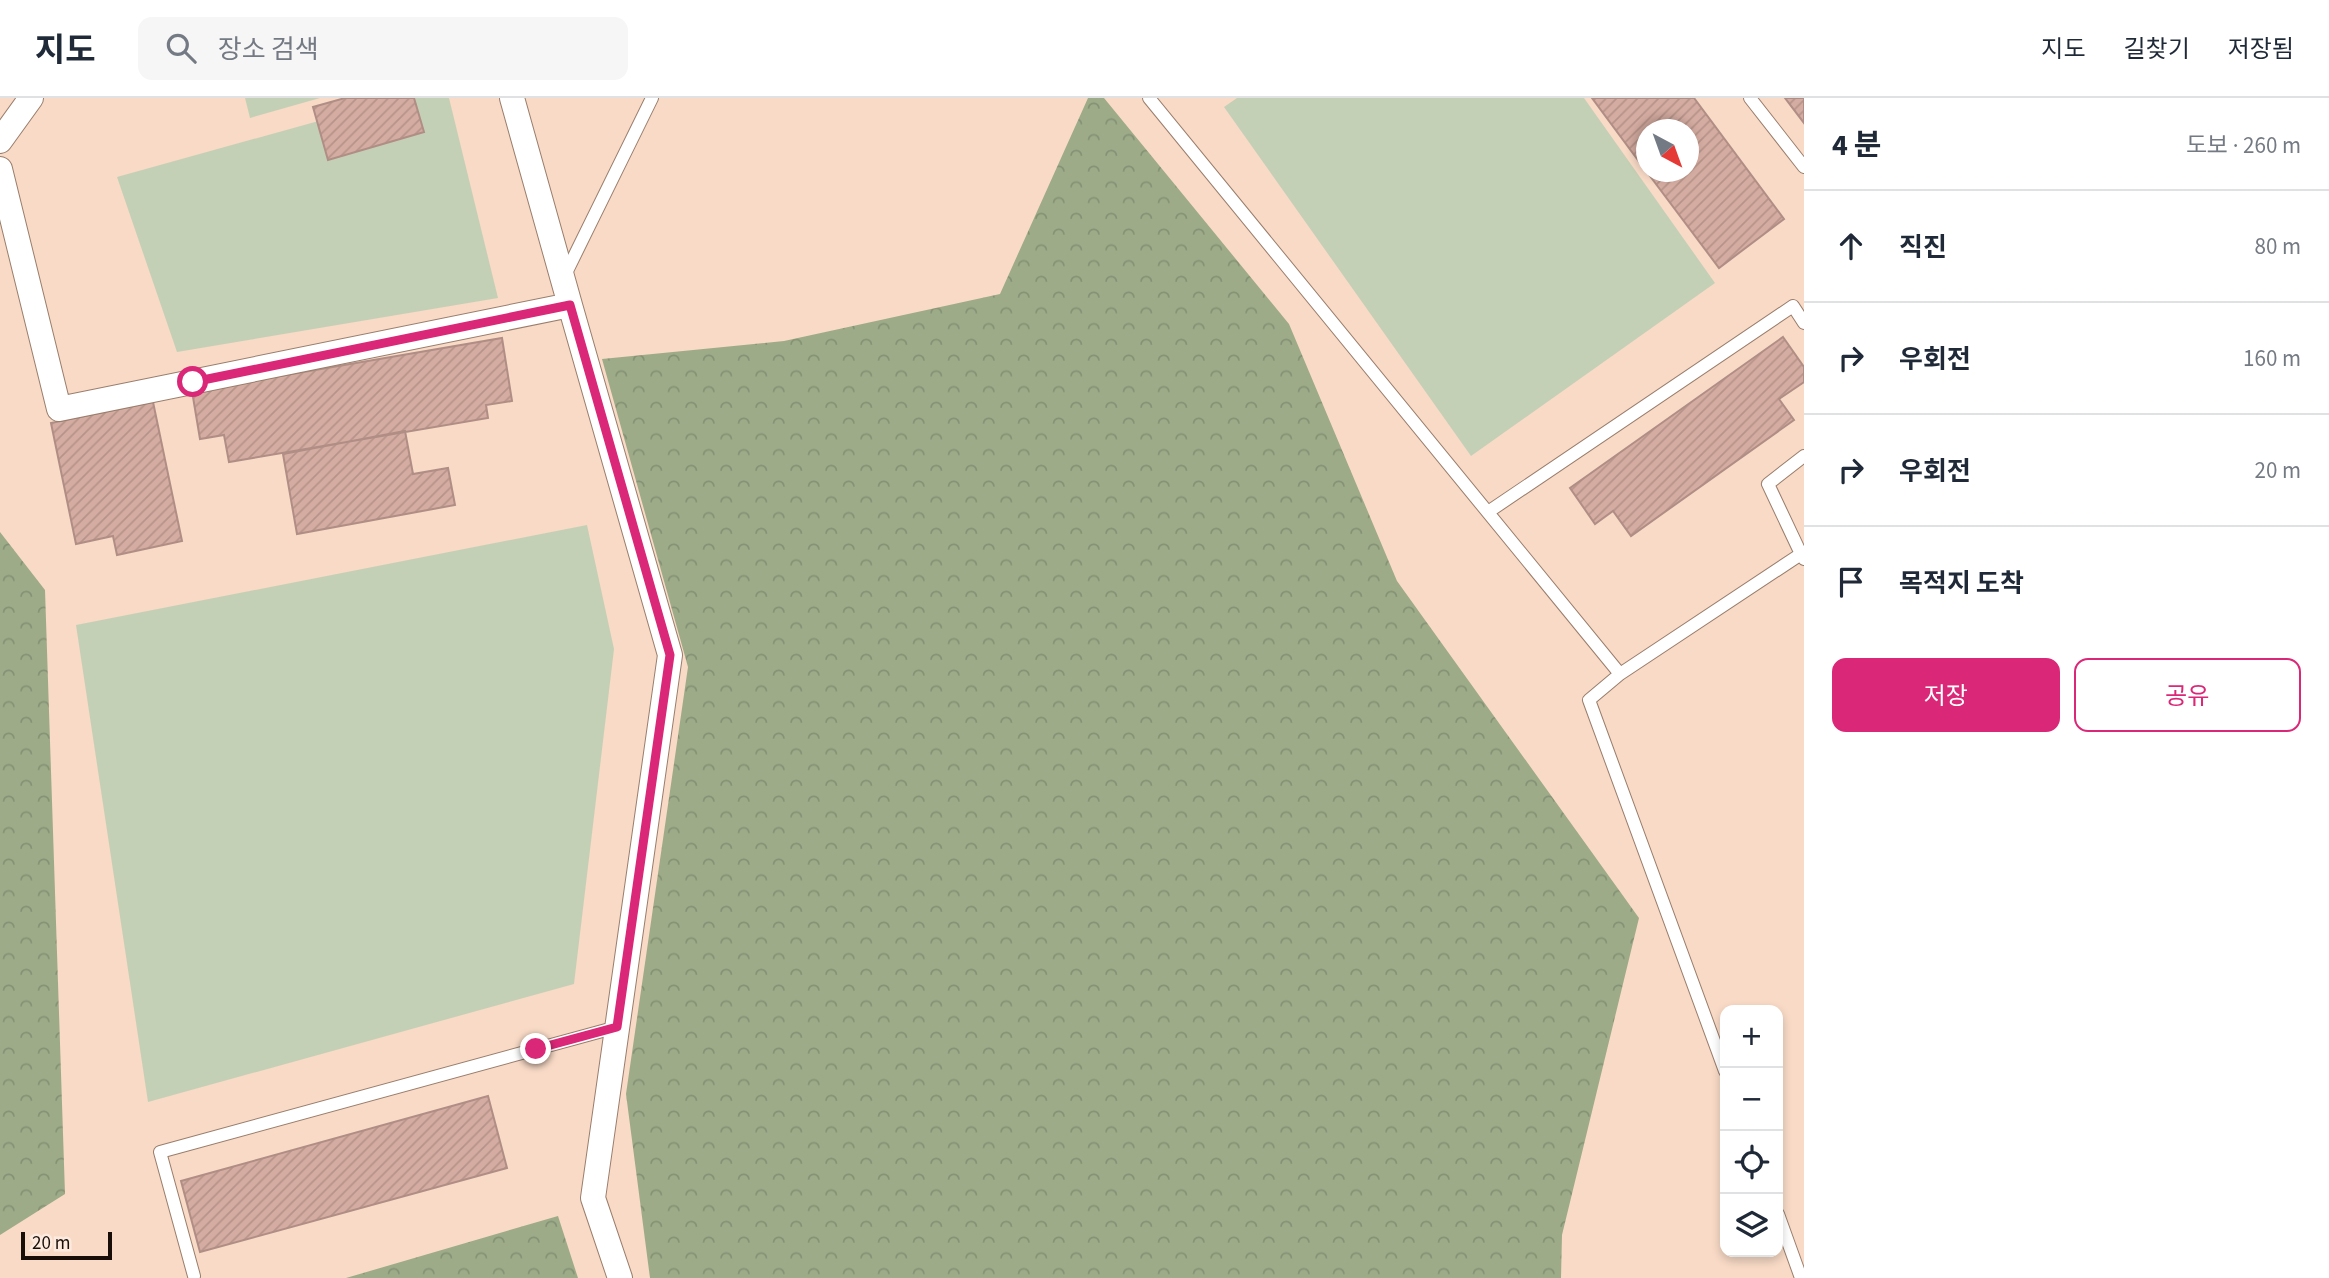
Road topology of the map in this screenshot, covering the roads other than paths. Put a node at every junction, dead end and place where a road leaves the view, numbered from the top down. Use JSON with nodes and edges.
{"nodes":[{"id":1,"x":31,"y":98,"type":"edge"},
{"id":2,"x":512,"y":98,"type":"edge"},
{"id":3,"x":652,"y":98,"type":"edge"},
{"id":4,"x":1149,"y":98,"type":"edge"},
{"id":5,"x":1749,"y":98,"type":"edge"},
{"id":6,"x":0,"y":141,"type":"edge"},
{"id":7,"x":1804,"y":167,"type":"edge"},
{"id":8,"x":0,"y":169,"type":"edge"},
{"id":9,"x":563,"y":278,"type":"junction"},
{"id":10,"x":1799,"y":303,"type":"edge"},
{"id":11,"x":570,"y":305,"type":"junction"},
{"id":12,"x":1804,"y":323,"type":"edge"},
{"id":13,"x":1804,"y":456,"type":"edge"},
{"id":14,"x":1488,"y":512,"type":"junction"},
{"id":15,"x":1802,"y":557,"type":"edge"},
{"id":16,"x":1620,"y":674,"type":"junction"},
{"id":17,"x":617,"y":1027,"type":"junction"},
{"id":18,"x":1724,"y":1068,"type":"edge"},
{"id":19,"x":1783,"y":1228,"type":"edge"},
{"id":20,"x":194,"y":1276,"type":"edge"},
{"id":21,"x":620,"y":1278,"type":"edge"},
{"id":22,"x":1801,"y":1278,"type":"edge"}],
"edges":[{"from":1,"to":6,"type":"street"},
{"from":2,"to":9,"type":"street"},
{"from":3,"to":9,"type":"lane"},
{"from":4,"to":14,"type":"lane"},
{"from":5,"to":7,"type":"lane"},
{"from":8,"to":11,"type":"street"},
{"from":9,"to":11,"type":"street"},
{"from":10,"to":12,"type":"lane"},
{"from":10,"to":14,"type":"lane"},
{"from":11,"to":17,"type":"street"},
{"from":13,"to":15,"type":"lane"},
{"from":14,"to":16,"type":"lane"},
{"from":15,"to":16,"type":"lane"},
{"from":16,"to":18,"type":"lane"},
{"from":17,"to":20,"type":"lane"},
{"from":17,"to":21,"type":"street"},
{"from":19,"to":22,"type":"lane"}]}
